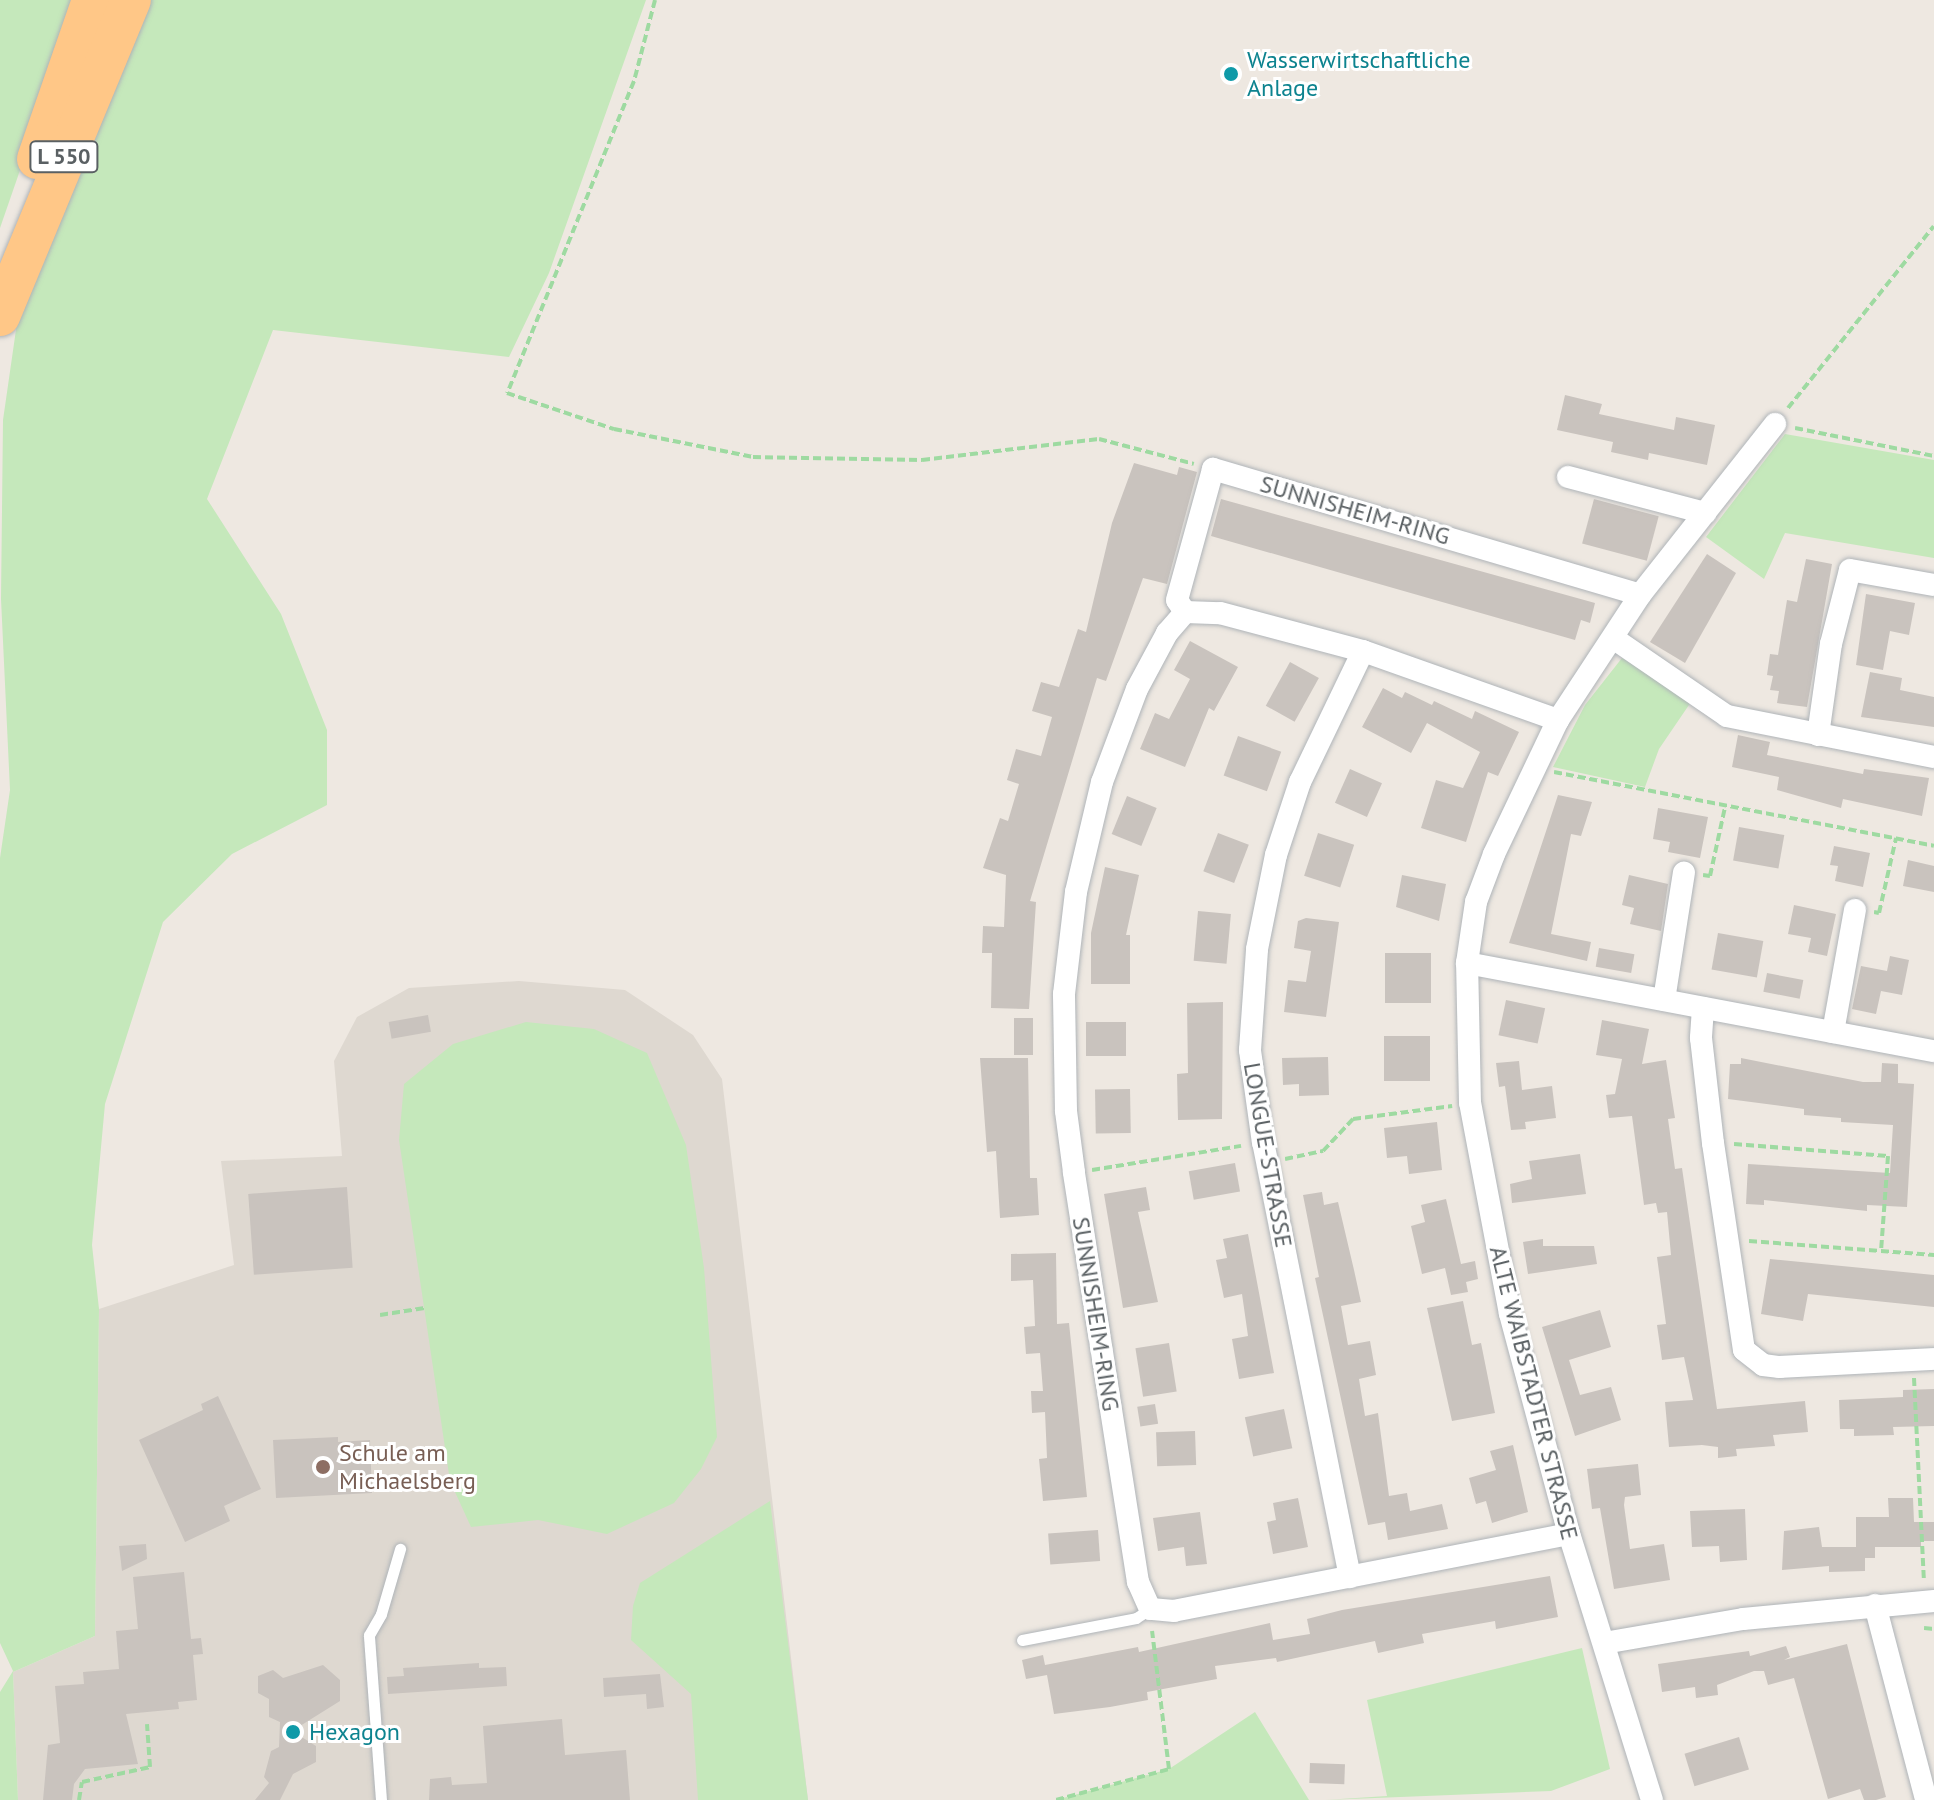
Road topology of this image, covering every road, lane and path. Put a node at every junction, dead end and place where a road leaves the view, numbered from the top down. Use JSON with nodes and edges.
{"nodes":[{"id":1,"x":92,"y":0,"type":"edge"},
{"id":2,"x":131,"y":0,"type":"edge"},
{"id":3,"x":655,"y":0,"type":"edge"},
{"id":4,"x":1934,"y":226,"type":"edge"},
{"id":5,"x":0,"y":298,"type":"edge"},
{"id":6,"x":0,"y":316,"type":"edge"},
{"id":7,"x":1775,"y":424,"type":"junction"},
{"id":8,"x":1934,"y":456,"type":"edge"},
{"id":9,"x":1213,"y":469,"type":"junction"},
{"id":10,"x":1568,"y":477,"type":"dead end"},
{"id":11,"x":1705,"y":513,"type":"junction"},
{"id":12,"x":1934,"y":585,"type":"edge"},
{"id":13,"x":1640,"y":595,"type":"junction"},
{"id":14,"x":1185,"y":612,"type":"junction"},
{"id":15,"x":1613,"y":638,"type":"junction"},
{"id":16,"x":1363,"y":651,"type":"junction"},
{"id":17,"x":1558,"y":720,"type":"junction"},
{"id":18,"x":1818,"y":735,"type":"junction"},
{"id":19,"x":1934,"y":757,"type":"edge"},
{"id":20,"x":1536,"y":769,"type":"junction"},
{"id":21,"x":1725,"y":807,"type":"junction"},
{"id":22,"x":1896,"y":838,"type":"junction"},
{"id":23,"x":1934,"y":846,"type":"edge"},
{"id":24,"x":1684,"y":873,"type":"joint"},
{"id":25,"x":1855,"y":910,"type":"joint"},
{"id":26,"x":1467,"y":963,"type":"junction"},
{"id":27,"x":1664,"y":1000,"type":"junction"},
{"id":28,"x":1703,"y":1008,"type":"junction"},
{"id":29,"x":1833,"y":1032,"type":"junction"},
{"id":30,"x":1934,"y":1051,"type":"edge"},
{"id":31,"x":1470,"y":1103,"type":"junction"},
{"id":32,"x":1713,"y":1143,"type":"junction"},
{"id":33,"x":1265,"y":1153,"type":"junction"},
{"id":34,"x":1074,"y":1172,"type":"junction"},
{"id":35,"x":1728,"y":1239,"type":"junction"},
{"id":36,"x":1881,"y":1251,"type":"junction"},
{"id":37,"x":1934,"y":1255,"type":"edge"},
{"id":38,"x":424,"y":1308,"type":"dead end"},
{"id":39,"x":380,"y":1315,"type":"dead end"},
{"id":40,"x":1924,"y":1359,"type":"edge"},
{"id":41,"x":1569,"y":1534,"type":"junction"},
{"id":42,"x":400,"y":1549,"type":"dead end"},
{"id":43,"x":1350,"y":1577,"type":"junction"},
{"id":44,"x":1929,"y":1601,"type":"edge"},
{"id":45,"x":1875,"y":1605,"type":"junction"},
{"id":46,"x":1150,"y":1609,"type":"junction"},
{"id":47,"x":1924,"y":1628,"type":"dead end"},
{"id":48,"x":1934,"y":1629,"type":"edge"},
{"id":49,"x":1022,"y":1640,"type":"dead end"},
{"id":50,"x":1604,"y":1643,"type":"junction"},
{"id":51,"x":147,"y":1724,"type":"dead end"},
{"id":52,"x":79,"y":1800,"type":"edge"},
{"id":53,"x":381,"y":1800,"type":"edge"},
{"id":54,"x":1056,"y":1800,"type":"edge"},
{"id":55,"x":1652,"y":1800,"type":"edge"},
{"id":56,"x":1926,"y":1800,"type":"edge"}],
"edges":[{"from":1,"to":5,"type":"highway","number":"L 550"},
{"from":2,"to":6,"type":"highway","number":"L 550"},
{"from":3,"to":9,"type":"path"},
{"from":4,"to":7,"type":"path"},
{"from":7,"to":8,"type":"path"},
{"from":7,"to":11,"type":"street","name":"ALTE WAIBSTADTER STRASSE"},
{"from":9,"to":13,"type":"street","name":"SUNNISHEIM-RING"},
{"from":9,"to":14,"type":"street"},
{"from":10,"to":11,"type":"street"},
{"from":11,"to":13,"type":"street","name":"ALTE WAIBSTADTER STRASSE"},
{"from":12,"to":18,"type":"street"},
{"from":13,"to":15,"type":"street","name":"ALTE WAIBSTADTER STRASSE"},
{"from":14,"to":16,"type":"street"},
{"from":14,"to":34,"type":"street","name":"SUNNISHEIM-RING"},
{"from":15,"to":17,"type":"street","name":"ALTE WAIBSTADTER STRASSE"},
{"from":15,"to":18,"type":"street"},
{"from":16,"to":17,"type":"street"},
{"from":16,"to":33,"type":"street","name":"LONGUE-STRASSE"},
{"from":17,"to":20,"type":"street","name":"ALTE WAIBSTADTER STRASSE"},
{"from":18,"to":19,"type":"street"},
{"from":20,"to":21,"type":"path"},
{"from":20,"to":26,"type":"street","name":"ALTE WAIBSTADTER STRASSE"},
{"from":21,"to":22,"type":"path"},
{"from":21,"to":24,"type":"path"},
{"from":22,"to":23,"type":"path"},
{"from":22,"to":25,"type":"path"},
{"from":24,"to":27,"type":"street"},
{"from":25,"to":29,"type":"street"},
{"from":26,"to":27,"type":"street"},
{"from":26,"to":31,"type":"street","name":"ALTE WAIBSTADTER STRASSE"},
{"from":27,"to":28,"type":"street"},
{"from":28,"to":29,"type":"street"},
{"from":28,"to":32,"type":"street"},
{"from":29,"to":30,"type":"street"},
{"from":31,"to":33,"type":"path"},
{"from":31,"to":41,"type":"street","name":"ALTE WAIBSTADTER STRASSE"},
{"from":32,"to":35,"type":"street"},
{"from":32,"to":36,"type":"path"},
{"from":33,"to":34,"type":"path"},
{"from":33,"to":43,"type":"street","name":"LONGUE-STRASSE"},
{"from":34,"to":46,"type":"street","name":"SUNNISHEIM-RING"},
{"from":35,"to":36,"type":"path"},
{"from":35,"to":40,"type":"street"},
{"from":36,"to":37,"type":"path"},
{"from":38,"to":39,"type":"path"},
{"from":40,"to":44,"type":"path"},
{"from":41,"to":43,"type":"street"},
{"from":41,"to":50,"type":"street","name":"ALTE WAIBSTADTER STRASSE"},
{"from":42,"to":53,"type":"lane"},
{"from":43,"to":46,"type":"street"},
{"from":44,"to":45,"type":"street"},
{"from":45,"to":50,"type":"street"},
{"from":45,"to":56,"type":"street"},
{"from":46,"to":49,"type":"lane"},
{"from":46,"to":54,"type":"path"},
{"from":47,"to":48,"type":"path"},
{"from":50,"to":55,"type":"street","name":"ALTE WAIBSTADTER STRASSE"},
{"from":51,"to":52,"type":"path"}]}
